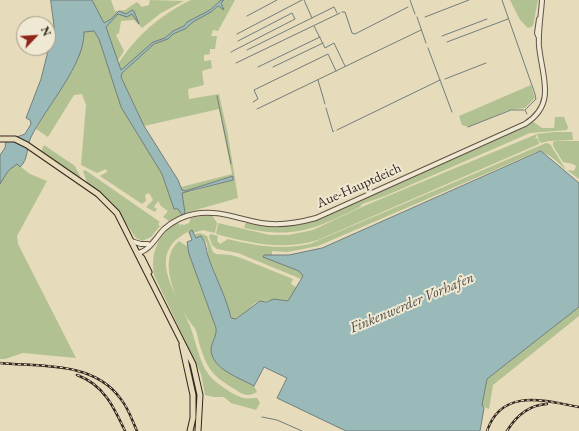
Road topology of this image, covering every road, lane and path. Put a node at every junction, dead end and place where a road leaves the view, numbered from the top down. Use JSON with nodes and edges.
{"nodes":[{"id":1,"x":542,"y":0,"type":"edge"},
{"id":2,"x":541,"y":13,"type":"junction"},
{"id":3,"x":539,"y":38,"type":"junction"},
{"id":4,"x":0,"y":139,"type":"edge"},
{"id":5,"x":131,"y":241,"type":"junction"},
{"id":6,"x":149,"y":245,"type":"junction"},
{"id":7,"x":137,"y":253,"type":"junction"},
{"id":8,"x":145,"y":265,"type":"junction"},
{"id":9,"x":150,"y":277,"type":"junction"},
{"id":10,"x":182,"y":344,"type":"junction"},
{"id":11,"x":190,"y":431,"type":"edge"},
{"id":12,"x":198,"y":431,"type":"edge"}],
"edges":[{"from":1,"to":2,"type":"street"},
{"from":2,"to":3,"type":"street"},
{"from":2,"to":3,"type":"street"},
{"from":3,"to":6,"type":"street","name":"Aue-Hauptdeich"},
{"from":4,"to":5,"type":"main road"},
{"from":5,"to":6,"type":"street"},
{"from":5,"to":7,"type":"main road"},
{"from":6,"to":7,"type":"street"},
{"from":6,"to":8,"type":"street"},
{"from":7,"to":8,"type":"main road"},
{"from":7,"to":9,"type":"main road"},
{"from":8,"to":9,"type":"main road"},
{"from":9,"to":10,"type":"main road"},
{"from":10,"to":11,"type":"main road"},
{"from":10,"to":12,"type":"main road"}]}
